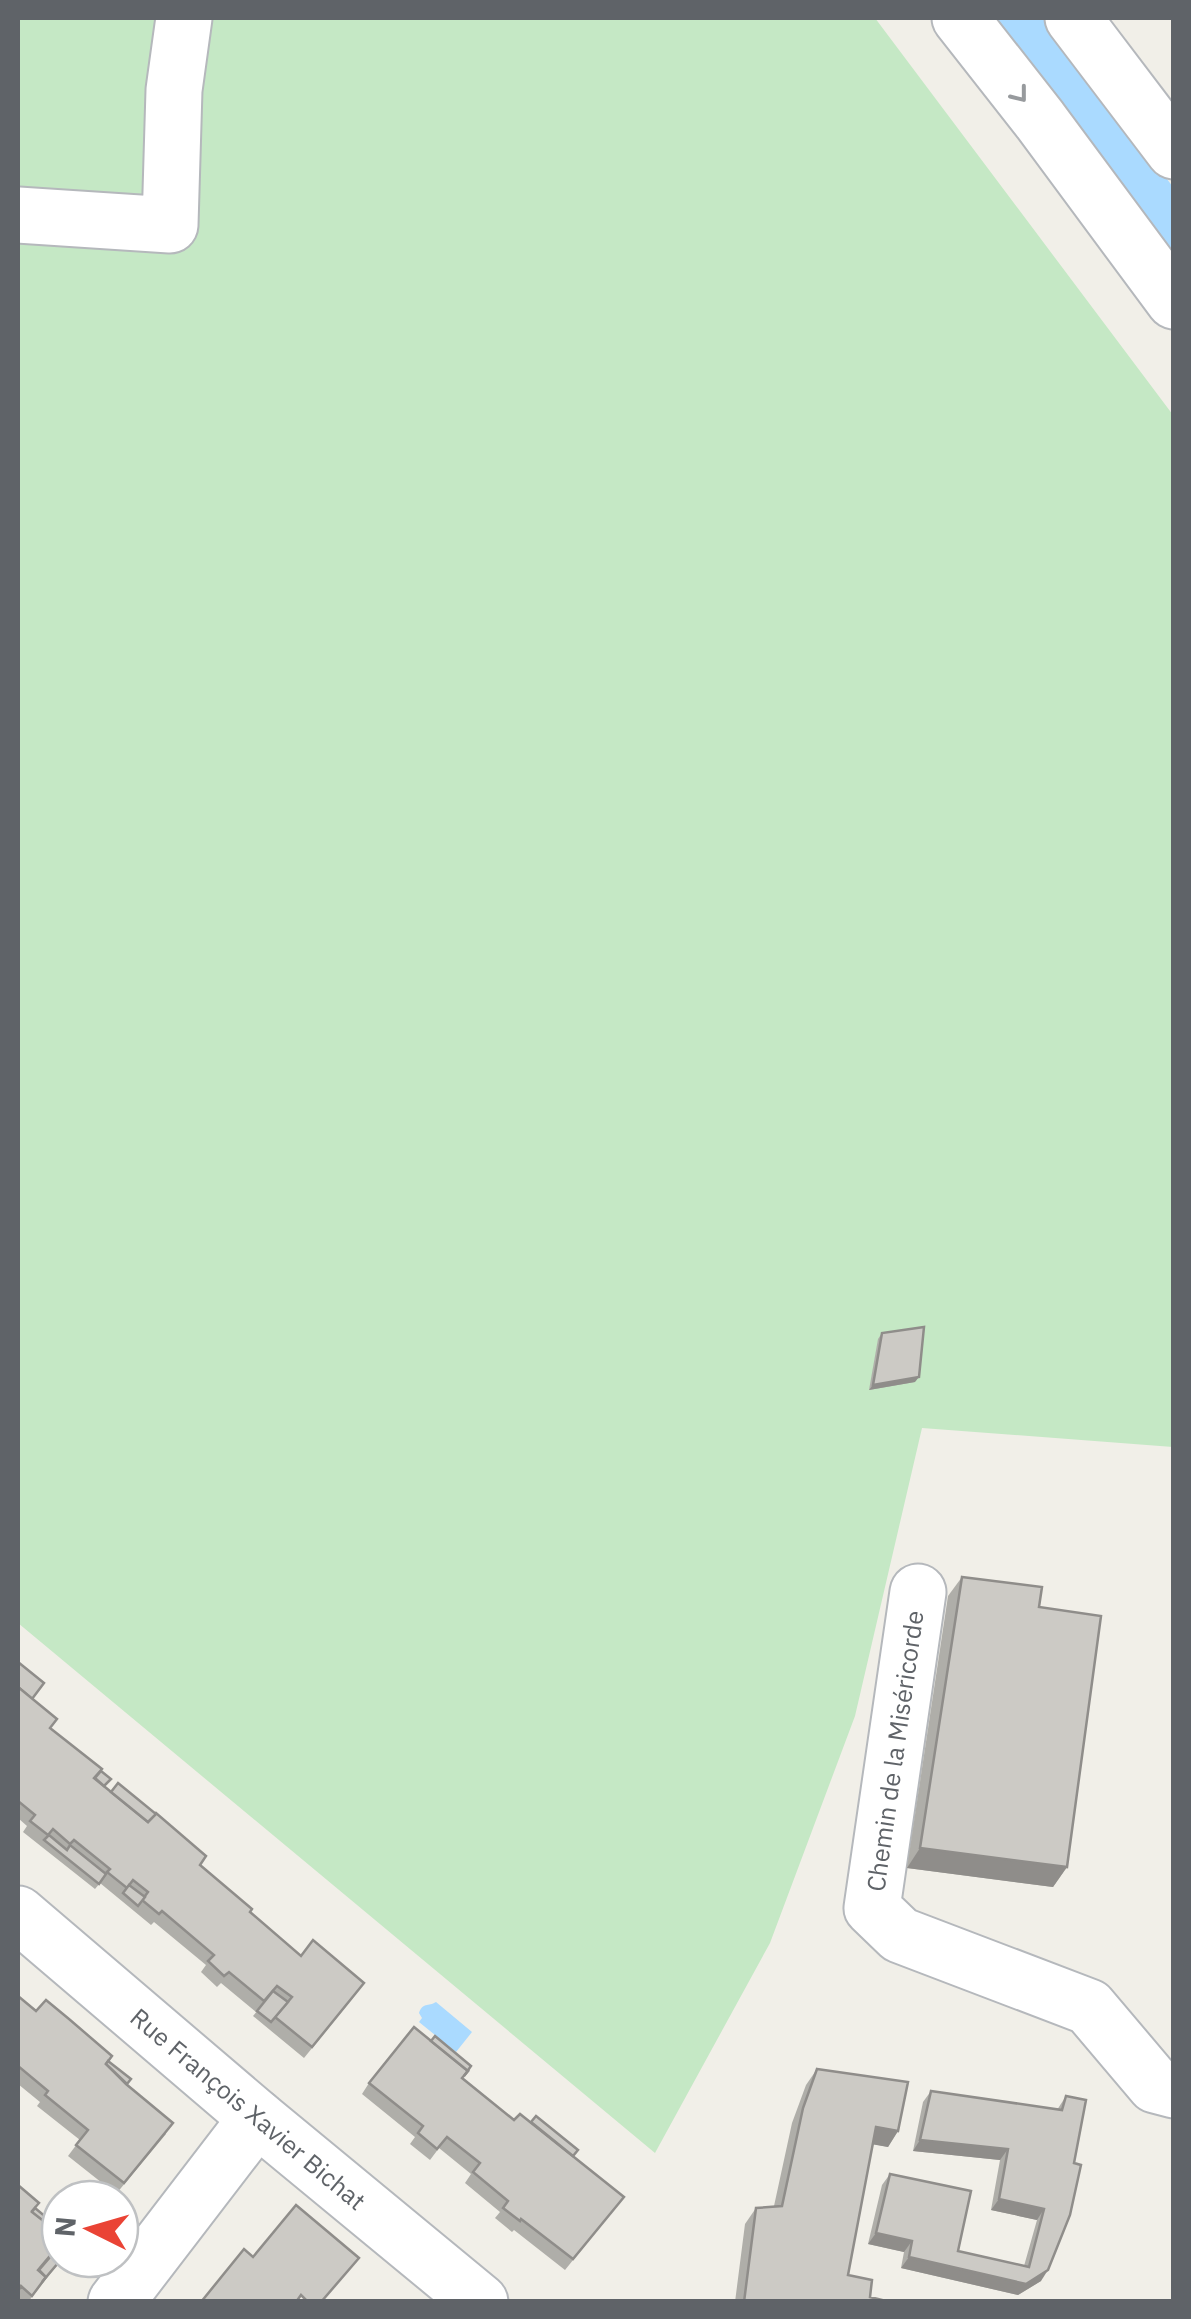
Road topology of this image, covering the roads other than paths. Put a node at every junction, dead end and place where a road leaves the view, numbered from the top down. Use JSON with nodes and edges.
{"nodes":[{"id":1,"x":184,"y":18,"type":"edge"},
{"id":2,"x":960,"y":18,"type":"edge"},
{"id":3,"x":1072,"y":18,"type":"edge"},
{"id":4,"x":1174,"y":151,"type":"edge"},
{"id":5,"x":18,"y":215,"type":"edge"},
{"id":6,"x":1174,"y":301,"type":"edge"},
{"id":7,"x":918,"y":1592,"type":"dead end"},
{"id":8,"x":18,"y":1914,"type":"edge"},
{"id":9,"x":1174,"y":2090,"type":"edge"},
{"id":10,"x":257,"y":2118,"type":"junction"},
{"id":11,"x":116,"y":2302,"type":"edge"},
{"id":12,"x":480,"y":2302,"type":"edge"}],
"edges":[{"from":1,"to":5,"type":"street"},
{"from":2,"to":6,"type":"street","one_way":true},
{"from":3,"to":4,"type":"street"},
{"from":7,"to":9,"type":"street","name":"Chemin de la Miséricorde"},
{"from":8,"to":10,"type":"street","name":"Rue François Xavier Bichat"},
{"from":10,"to":11,"type":"street"},
{"from":10,"to":12,"type":"street","name":"Rue François Xavier Bichat"}]}
